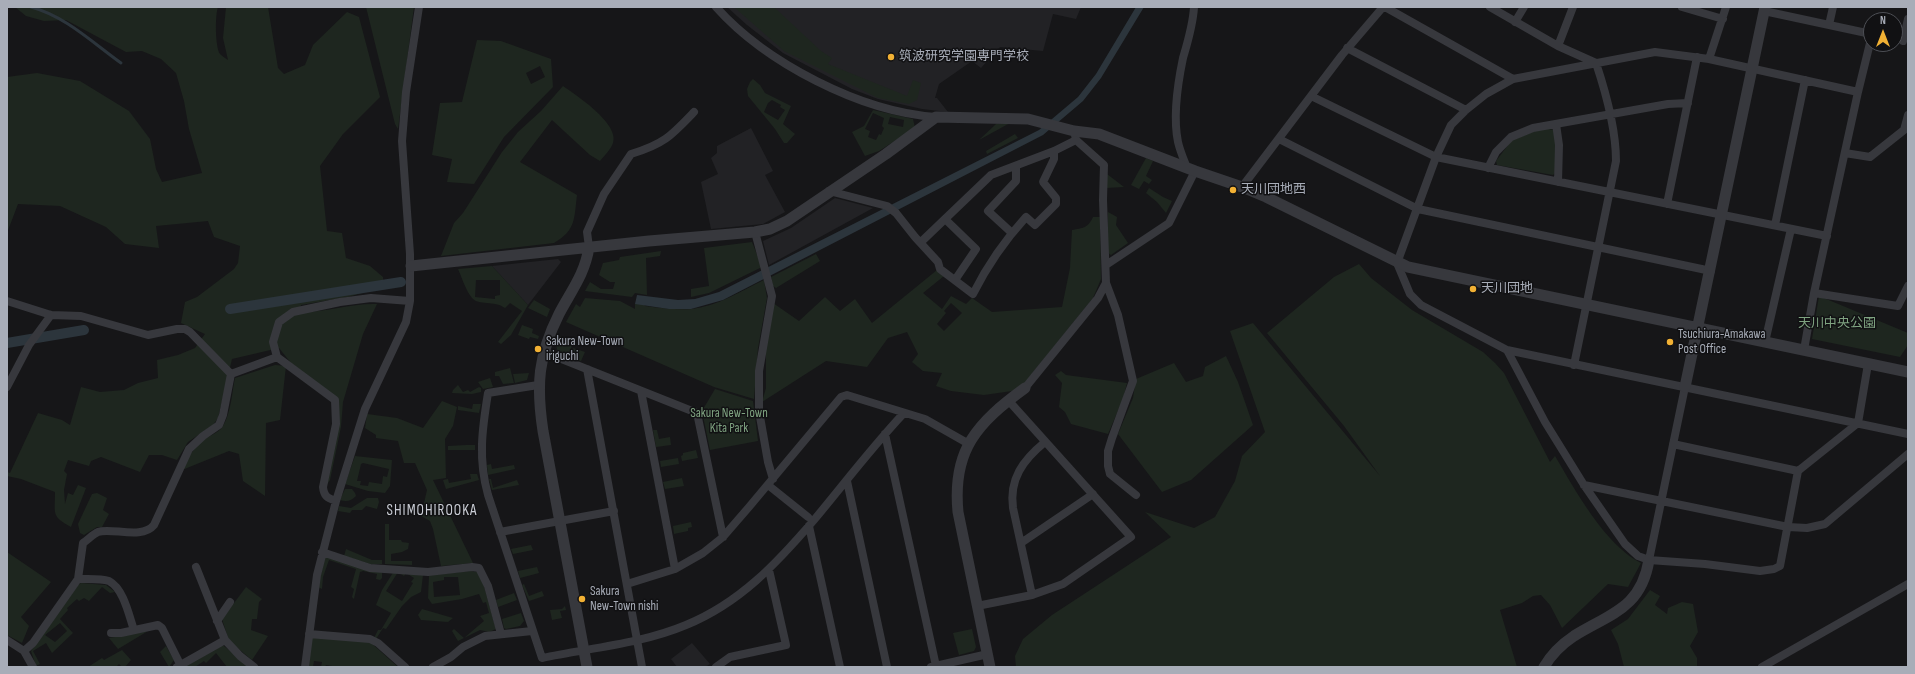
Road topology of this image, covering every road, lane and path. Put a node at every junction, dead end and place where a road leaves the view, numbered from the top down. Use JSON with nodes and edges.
{"nodes":[{"id":1,"x":419,"y":7,"type":"edge"},
{"id":2,"x":716,"y":7,"type":"edge"},
{"id":3,"x":1194,"y":7,"type":"edge"},
{"id":4,"x":1384,"y":7,"type":"edge"},
{"id":5,"x":1490,"y":7,"type":"edge"},
{"id":6,"x":1524,"y":7,"type":"edge"},
{"id":7,"x":1573,"y":7,"type":"edge"},
{"id":8,"x":1682,"y":7,"type":"edge"},
{"id":9,"x":1726,"y":7,"type":"edge"},
{"id":10,"x":1833,"y":7,"type":"edge"},
{"id":11,"x":1764,"y":9,"type":"edge"},
{"id":12,"x":1723,"y":19,"type":"junction"},
{"id":13,"x":1908,"y":19,"type":"edge"},
{"id":14,"x":1515,"y":22,"type":"junction"},
{"id":15,"x":1829,"y":25,"type":"junction"},
{"id":16,"x":1863,"y":32,"type":"edge"},
{"id":17,"x":1903,"y":37,"type":"edge"},
{"id":18,"x":1558,"y":46,"type":"junction"},
{"id":19,"x":1347,"y":48,"type":"junction"},
{"id":20,"x":1868,"y":52,"type":"edge"},
{"id":21,"x":1697,"y":57,"type":"junction"},
{"id":22,"x":1709,"y":59,"type":"junction"},
{"id":23,"x":1596,"y":63,"type":"junction"},
{"id":24,"x":1752,"y":69,"type":"junction"},
{"id":25,"x":1513,"y":79,"type":"junction"},
{"id":26,"x":1805,"y":80,"type":"junction"},
{"id":27,"x":1858,"y":92,"type":"junction"},
{"id":28,"x":1310,"y":96,"type":"junction"},
{"id":29,"x":1688,"y":103,"type":"junction"},
{"id":30,"x":1466,"y":110,"type":"junction"},
{"id":31,"x":694,"y":112,"type":"dead end"},
{"id":32,"x":1609,"y":114,"type":"junction"},
{"id":33,"x":1908,"y":115,"type":"edge"},
{"id":34,"x":936,"y":117,"type":"junction"},
{"id":35,"x":1556,"y":124,"type":"junction"},
{"id":36,"x":1906,"y":131,"type":"edge"},
{"id":37,"x":1075,"y":135,"type":"junction"},
{"id":38,"x":1279,"y":139,"type":"junction"},
{"id":39,"x":1054,"y":152,"type":"junction"},
{"id":40,"x":1845,"y":153,"type":"junction"},
{"id":41,"x":1436,"y":158,"type":"junction"},
{"id":42,"x":1016,"y":167,"type":"junction"},
{"id":43,"x":1488,"y":168,"type":"junction"},
{"id":44,"x":1191,"y":170,"type":"junction"},
{"id":45,"x":1558,"y":182,"type":"junction"},
{"id":46,"x":1242,"y":187,"type":"junction"},
{"id":47,"x":829,"y":191,"type":"junction"},
{"id":48,"x":1610,"y":192,"type":"junction"},
{"id":49,"x":1667,"y":204,"type":"junction"},
{"id":50,"x":1418,"y":209,"type":"junction"},
{"id":51,"x":1722,"y":215,"type":"junction"},
{"id":52,"x":945,"y":219,"type":"junction"},
{"id":53,"x":1775,"y":226,"type":"junction"},
{"id":54,"x":1791,"y":229,"type":"junction"},
{"id":55,"x":755,"y":232,"type":"junction"},
{"id":56,"x":1012,"y":233,"type":"junction"},
{"id":57,"x":1827,"y":236,"type":"junction"},
{"id":58,"x":921,"y":242,"type":"junction"},
{"id":59,"x":1599,"y":246,"type":"junction"},
{"id":60,"x":588,"y":247,"type":"junction"},
{"id":61,"x":1397,"y":263,"type":"junction"},
{"id":62,"x":1106,"y":265,"type":"junction"},
{"id":63,"x":411,"y":266,"type":"junction"},
{"id":64,"x":1711,"y":270,"type":"junction"},
{"id":65,"x":955,"y":280,"type":"junction"},
{"id":66,"x":1106,"y":283,"type":"junction"},
{"id":67,"x":1908,"y":286,"type":"edge"},
{"id":68,"x":1814,"y":293,"type":"junction"},
{"id":69,"x":7,"y":301,"type":"edge"},
{"id":70,"x":410,"y":301,"type":"junction"},
{"id":71,"x":1586,"y":305,"type":"junction"},
{"id":72,"x":51,"y":315,"type":"junction"},
{"id":73,"x":1698,"y":328,"type":"junction"},
{"id":74,"x":1765,"y":342,"type":"junction"},
{"id":75,"x":1507,"y":350,"type":"junction"},
{"id":76,"x":1804,"y":350,"type":"junction"},
{"id":77,"x":544,"y":352,"type":"junction"},
{"id":78,"x":277,"y":357,"type":"junction"},
{"id":79,"x":1574,"y":364,"type":"junction"},
{"id":80,"x":1868,"y":364,"type":"junction"},
{"id":81,"x":587,"y":369,"type":"junction"},
{"id":82,"x":1908,"y":372,"type":"edge"},
{"id":83,"x":231,"y":374,"type":"junction"},
{"id":84,"x":538,"y":385,"type":"junction"},
{"id":85,"x":7,"y":387,"type":"edge"},
{"id":86,"x":1685,"y":387,"type":"junction"},
{"id":87,"x":1025,"y":388,"type":"joint"},
{"id":88,"x":641,"y":391,"type":"junction"},
{"id":89,"x":1008,"y":400,"type":"junction"},
{"id":90,"x":904,"y":413,"type":"junction"},
{"id":91,"x":1858,"y":423,"type":"junction"},
{"id":92,"x":885,"y":434,"type":"junction"},
{"id":93,"x":1908,"y":434,"type":"edge"},
{"id":94,"x":1044,"y":442,"type":"junction"},
{"id":95,"x":969,"y":444,"type":"junction"},
{"id":96,"x":1673,"y":444,"type":"junction"},
{"id":97,"x":1908,"y":454,"type":"edge"},
{"id":98,"x":1798,"y":471,"type":"junction"},
{"id":99,"x":847,"y":481,"type":"junction"},
{"id":100,"x":771,"y":482,"type":"junction"},
{"id":101,"x":1584,"y":486,"type":"junction"},
{"id":102,"x":1093,"y":494,"type":"junction"},
{"id":103,"x":1136,"y":495,"type":"dead end"},
{"id":104,"x":336,"y":501,"type":"junction"},
{"id":105,"x":1661,"y":501,"type":"junction"},
{"id":106,"x":614,"y":510,"type":"junction"},
{"id":107,"x":808,"y":517,"type":"dead end"},
{"id":108,"x":560,"y":520,"type":"junction"},
{"id":109,"x":809,"y":526,"type":"junction"},
{"id":110,"x":1788,"y":527,"type":"junction"},
{"id":111,"x":500,"y":532,"type":"junction"},
{"id":112,"x":723,"y":537,"type":"junction"},
{"id":113,"x":1021,"y":543,"type":"junction"},
{"id":114,"x":322,"y":552,"type":"junction"},
{"id":115,"x":1649,"y":560,"type":"junction"},
{"id":116,"x":196,"y":567,"type":"dead end"},
{"id":117,"x":675,"y":569,"type":"junction"},
{"id":118,"x":769,"y":570,"type":"junction"},
{"id":119,"x":78,"y":579,"type":"junction"},
{"id":120,"x":627,"y":584,"type":"junction"},
{"id":121,"x":1908,"y":584,"type":"edge"},
{"id":122,"x":1032,"y":595,"type":"junction"},
{"id":123,"x":230,"y":602,"type":"dead end"},
{"id":124,"x":977,"y":606,"type":"junction"},
{"id":125,"x":217,"y":621,"type":"junction"},
{"id":126,"x":134,"y":630,"type":"junction"},
{"id":127,"x":532,"y":631,"type":"junction"},
{"id":128,"x":111,"y":633,"type":"dead end"},
{"id":129,"x":309,"y":634,"type":"junction"},
{"id":130,"x":501,"y":634,"type":"junction"},
{"id":131,"x":7,"y":640,"type":"edge"},
{"id":132,"x":225,"y":640,"type":"junction"},
{"id":133,"x":637,"y":640,"type":"junction"},
{"id":134,"x":584,"y":649,"type":"junction"},
{"id":135,"x":24,"y":651,"type":"junction"},
{"id":136,"x":988,"y":654,"type":"junction"},
{"id":137,"x":179,"y":666,"type":"edge"},
{"id":138,"x":933,"y":666,"type":"edge"},
{"id":139,"x":33,"y":667,"type":"edge"},
{"id":140,"x":254,"y":667,"type":"edge"},
{"id":141,"x":305,"y":667,"type":"edge"},
{"id":142,"x":405,"y":667,"type":"edge"},
{"id":143,"x":433,"y":667,"type":"edge"},
{"id":144,"x":587,"y":667,"type":"edge"},
{"id":145,"x":642,"y":667,"type":"edge"},
{"id":146,"x":716,"y":667,"type":"edge"},
{"id":147,"x":840,"y":667,"type":"edge"},
{"id":148,"x":887,"y":667,"type":"edge"},
{"id":149,"x":990,"y":667,"type":"edge"},
{"id":150,"x":1544,"y":667,"type":"edge"},
{"id":151,"x":1762,"y":667,"type":"edge"}],
"edges":[{"from":1,"to":63,"type":"street"},
{"from":2,"to":34,"type":"street"},
{"from":3,"to":44,"type":"street"},
{"from":4,"to":19,"type":"street"},
{"from":4,"to":25,"type":"street"},
{"from":5,"to":14,"type":"street"},
{"from":6,"to":14,"type":"street"},
{"from":7,"to":18,"type":"street"},
{"from":8,"to":12,"type":"street"},
{"from":9,"to":12,"type":"street"},
{"from":10,"to":15,"type":"street"},
{"from":11,"to":15,"type":"street"},
{"from":11,"to":24,"type":"street"},
{"from":12,"to":22,"type":"street"},
{"from":13,"to":17,"type":"street"},
{"from":14,"to":18,"type":"street"},
{"from":15,"to":16,"type":"street"},
{"from":18,"to":23,"type":"street"},
{"from":19,"to":28,"type":"street"},
{"from":19,"to":30,"type":"street"},
{"from":20,"to":27,"type":"street"},
{"from":21,"to":22,"type":"street"},
{"from":21,"to":23,"type":"street"},
{"from":21,"to":29,"type":"street"},
{"from":22,"to":24,"type":"street"},
{"from":23,"to":25,"type":"street"},
{"from":23,"to":32,"type":"street"},
{"from":24,"to":26,"type":"street"},
{"from":24,"to":51,"type":"street"},
{"from":25,"to":30,"type":"street"},
{"from":26,"to":27,"type":"street"},
{"from":26,"to":53,"type":"street"},
{"from":27,"to":40,"type":"street"},
{"from":28,"to":38,"type":"street"},
{"from":28,"to":41,"type":"street"},
{"from":29,"to":32,"type":"street"},
{"from":29,"to":49,"type":"street"},
{"from":30,"to":41,"type":"street"},
{"from":31,"to":60,"type":"street"},
{"from":32,"to":35,"type":"street"},
{"from":32,"to":48,"type":"street"},
{"from":33,"to":36,"type":"street"},
{"from":34,"to":37,"type":"street"},
{"from":34,"to":47,"type":"street"},
{"from":35,"to":43,"type":"street"},
{"from":35,"to":45,"type":"street"},
{"from":36,"to":40,"type":"street"},
{"from":37,"to":39,"type":"street"},
{"from":37,"to":44,"type":"street"},
{"from":37,"to":62,"type":"street"},
{"from":38,"to":46,"type":"street"},
{"from":38,"to":50,"type":"street"},
{"from":39,"to":42,"type":"street"},
{"from":39,"to":56,"type":"street"},
{"from":40,"to":57,"type":"street"},
{"from":41,"to":43,"type":"street"},
{"from":41,"to":50,"type":"street"},
{"from":42,"to":52,"type":"street"},
{"from":42,"to":56,"type":"street"},
{"from":43,"to":45,"type":"street"},
{"from":44,"to":46,"type":"street"},
{"from":44,"to":62,"type":"street"},
{"from":45,"to":48,"type":"street"},
{"from":46,"to":61,"type":"street"},
{"from":47,"to":55,"type":"street"},
{"from":47,"to":58,"type":"street"},
{"from":48,"to":49,"type":"street"},
{"from":48,"to":59,"type":"street"},
{"from":49,"to":51,"type":"street"},
{"from":50,"to":59,"type":"street"},
{"from":50,"to":61,"type":"street"},
{"from":51,"to":53,"type":"street"},
{"from":51,"to":64,"type":"street"},
{"from":52,"to":58,"type":"street"},
{"from":52,"to":65,"type":"street"},
{"from":53,"to":54,"type":"street"},
{"from":54,"to":57,"type":"street"},
{"from":54,"to":74,"type":"street"},
{"from":55,"to":60,"type":"street"},
{"from":55,"to":100,"type":"street"},
{"from":56,"to":65,"type":"street"},
{"from":57,"to":68,"type":"street"},
{"from":58,"to":65,"type":"street"},
{"from":59,"to":64,"type":"street"},
{"from":59,"to":71,"type":"street"},
{"from":60,"to":63,"type":"street"},
{"from":60,"to":77,"type":"street"},
{"from":61,"to":71,"type":"street"},
{"from":61,"to":75,"type":"street"},
{"from":62,"to":66,"type":"street"},
{"from":63,"to":70,"type":"street"},
{"from":64,"to":73,"type":"street"},
{"from":66,"to":87,"type":"street"},
{"from":66,"to":103,"type":"street"},
{"from":67,"to":68,"type":"street"},
{"from":68,"to":76,"type":"street"},
{"from":69,"to":72,"type":"street"},
{"from":70,"to":78,"type":"street"},
{"from":70,"to":104,"type":"street"},
{"from":71,"to":73,"type":"street"},
{"from":71,"to":79,"type":"street"},
{"from":72,"to":83,"type":"street"},
{"from":72,"to":85,"type":"street"},
{"from":73,"to":74,"type":"street"},
{"from":73,"to":86,"type":"street"},
{"from":74,"to":76,"type":"street"},
{"from":75,"to":79,"type":"street"},
{"from":75,"to":101,"type":"street"},
{"from":76,"to":80,"type":"street"},
{"from":77,"to":81,"type":"street"},
{"from":77,"to":84,"type":"street"},
{"from":78,"to":83,"type":"street"},
{"from":78,"to":104,"type":"street"},
{"from":79,"to":86,"type":"street"},
{"from":80,"to":82,"type":"street"},
{"from":80,"to":91,"type":"street"},
{"from":81,"to":88,"type":"street"},
{"from":81,"to":106,"type":"street"},
{"from":83,"to":119,"type":"street"},
{"from":84,"to":108,"type":"street"},
{"from":84,"to":111,"type":"street"},
{"from":86,"to":91,"type":"street"},
{"from":86,"to":96,"type":"street"},
{"from":87,"to":89,"type":"street"},
{"from":88,"to":112,"type":"street"},
{"from":88,"to":117,"type":"street"},
{"from":89,"to":94,"type":"street"},
{"from":89,"to":95,"type":"street"},
{"from":90,"to":92,"type":"street"},
{"from":90,"to":95,"type":"street"},
{"from":90,"to":100,"type":"street"},
{"from":91,"to":93,"type":"street"},
{"from":91,"to":98,"type":"street"},
{"from":92,"to":99,"type":"street"},
{"from":92,"to":138,"type":"street"},
{"from":94,"to":102,"type":"street"},
{"from":94,"to":113,"type":"street"},
{"from":95,"to":124,"type":"street"},
{"from":96,"to":98,"type":"street"},
{"from":96,"to":105,"type":"street"},
{"from":97,"to":110,"type":"street"},
{"from":98,"to":110,"type":"street"},
{"from":99,"to":109,"type":"street"},
{"from":99,"to":148,"type":"street"},
{"from":100,"to":107,"type":"street"},
{"from":100,"to":112,"type":"street"},
{"from":101,"to":105,"type":"street"},
{"from":101,"to":115,"type":"street"},
{"from":102,"to":113,"type":"street"},
{"from":102,"to":122,"type":"street"},
{"from":104,"to":114,"type":"street"},
{"from":105,"to":110,"type":"street"},
{"from":105,"to":115,"type":"street"},
{"from":106,"to":108,"type":"street"},
{"from":106,"to":120,"type":"street"},
{"from":108,"to":111,"type":"street"},
{"from":108,"to":134,"type":"street"},
{"from":109,"to":118,"type":"street"},
{"from":109,"to":147,"type":"street"},
{"from":110,"to":115,"type":"street"},
{"from":111,"to":127,"type":"street"},
{"from":112,"to":117,"type":"street"},
{"from":113,"to":122,"type":"street"},
{"from":114,"to":129,"type":"street"},
{"from":114,"to":130,"type":"street"},
{"from":115,"to":150,"type":"street"},
{"from":116,"to":125,"type":"street"},
{"from":117,"to":120,"type":"street"},
{"from":118,"to":133,"type":"street"},
{"from":118,"to":146,"type":"street"},
{"from":119,"to":126,"type":"street"},
{"from":119,"to":135,"type":"street"},
{"from":120,"to":133,"type":"street"},
{"from":121,"to":151,"type":"street"},
{"from":122,"to":124,"type":"street"},
{"from":123,"to":125,"type":"street"},
{"from":124,"to":136,"type":"street"},
{"from":125,"to":132,"type":"street"},
{"from":126,"to":128,"type":"street"},
{"from":126,"to":137,"type":"street"},
{"from":127,"to":130,"type":"street"},
{"from":127,"to":134,"type":"street"},
{"from":129,"to":141,"type":"street"},
{"from":129,"to":142,"type":"street"},
{"from":130,"to":143,"type":"street"},
{"from":131,"to":135,"type":"street"},
{"from":132,"to":137,"type":"street"},
{"from":132,"to":140,"type":"street"},
{"from":133,"to":134,"type":"street"},
{"from":133,"to":145,"type":"street"},
{"from":134,"to":144,"type":"street"},
{"from":135,"to":139,"type":"street"},
{"from":136,"to":138,"type":"street"},
{"from":136,"to":149,"type":"street"}]}
